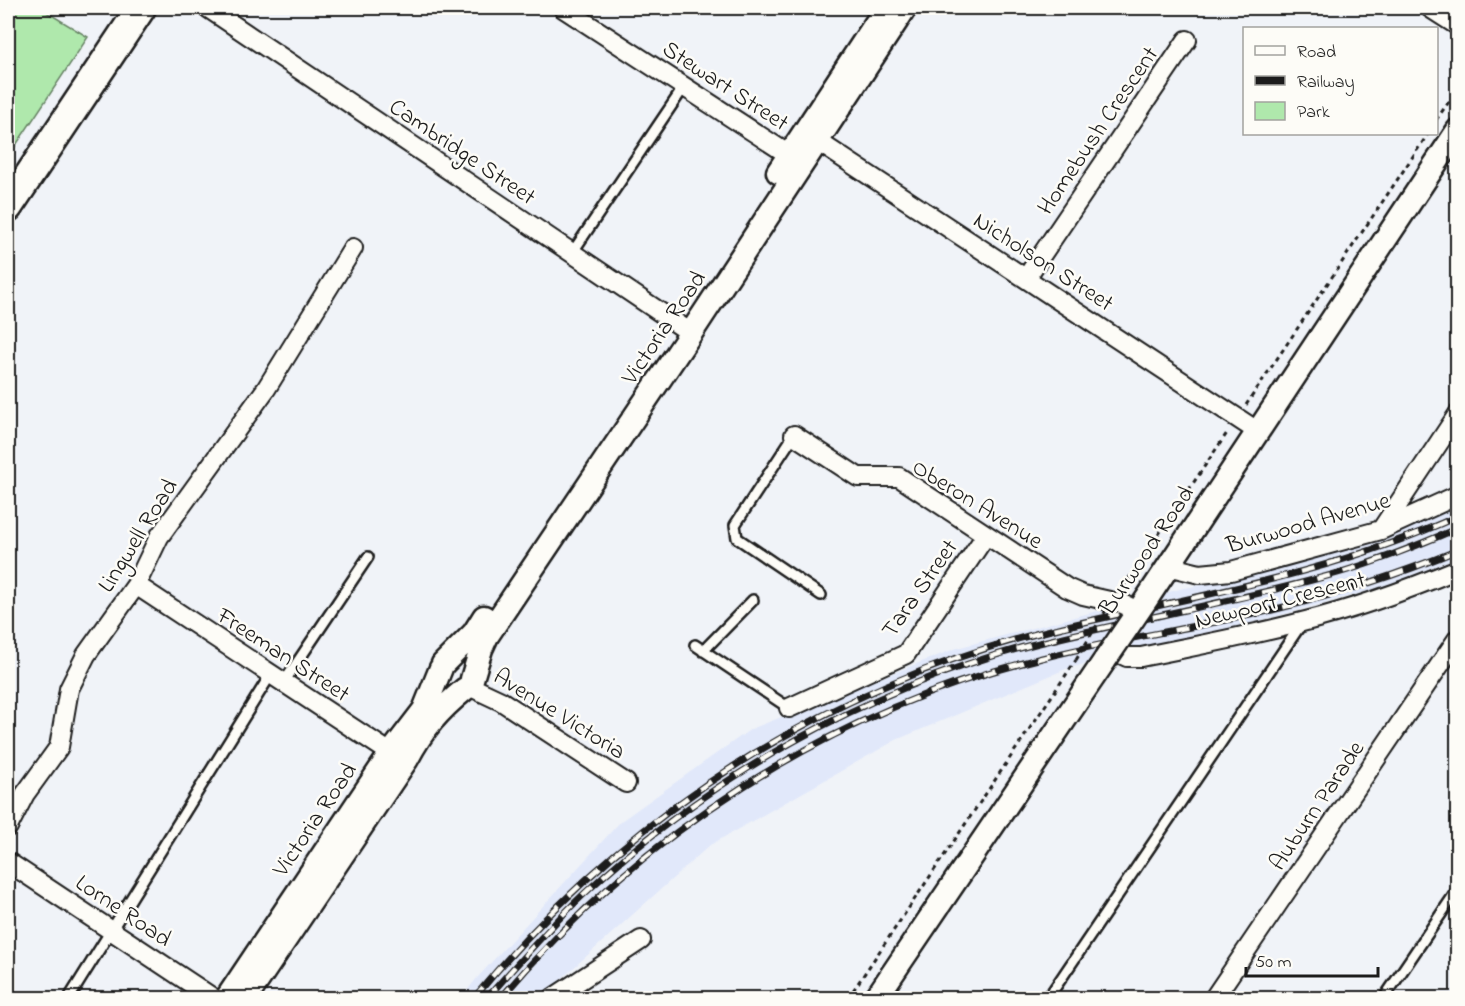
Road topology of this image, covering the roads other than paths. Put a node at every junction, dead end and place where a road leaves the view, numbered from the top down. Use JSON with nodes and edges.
{"nodes":[{"id":1,"x":141,"y":8,"type":"edge"},
{"id":2,"x":208,"y":8,"type":"edge"},
{"id":3,"x":563,"y":8,"type":"edge"},
{"id":4,"x":886,"y":8,"type":"edge"},
{"id":5,"x":905,"y":8,"type":"edge"},
{"id":6,"x":1430,"y":8,"type":"edge"},
{"id":7,"x":1458,"y":26,"type":"edge"},
{"id":8,"x":1187,"y":40,"type":"dead end"},
{"id":9,"x":684,"y":87,"type":"junction"},
{"id":10,"x":1458,"y":130,"type":"edge"},
{"id":11,"x":811,"y":137,"type":"junction"},
{"id":12,"x":796,"y":159,"type":"junction"},
{"id":13,"x":8,"y":207,"type":"edge"},
{"id":14,"x":353,"y":248,"type":"dead end"},
{"id":15,"x":572,"y":253,"type":"junction"},
{"id":16,"x":1026,"y":278,"type":"junction"},
{"id":17,"x":685,"y":329,"type":"junction"},
{"id":18,"x":1458,"y":414,"type":"edge"},
{"id":19,"x":1257,"y":431,"type":"junction"},
{"id":20,"x":794,"y":435,"type":"joint"},
{"id":21,"x":1458,"y":495,"type":"edge"},
{"id":22,"x":1381,"y":530,"type":"junction"},
{"id":23,"x":986,"y":535,"type":"junction"},
{"id":24,"x":542,"y":542,"type":"junction"},
{"id":25,"x":368,"y":557,"type":"dead end"},
{"id":26,"x":1167,"y":567,"type":"junction"},
{"id":27,"x":1458,"y":569,"type":"edge"},
{"id":28,"x":136,"y":585,"type":"junction"},
{"id":29,"x":821,"y":596,"type":"dead end"},
{"id":30,"x":753,"y":600,"type":"dead end"},
{"id":31,"x":1126,"y":604,"type":"junction"},
{"id":32,"x":1303,"y":622,"type":"junction"},
{"id":33,"x":1458,"y":638,"type":"edge"},
{"id":34,"x":1112,"y":655,"type":"junction"},
{"id":35,"x":442,"y":666,"type":"junction"},
{"id":36,"x":278,"y":678,"type":"junction"},
{"id":37,"x":469,"y":684,"type":"junction"},
{"id":38,"x":789,"y":708,"type":"joint"},
{"id":39,"x":398,"y":758,"type":"junction"},
{"id":40,"x":626,"y":783,"type":"dead end"},
{"id":41,"x":8,"y":827,"type":"edge"},
{"id":42,"x":8,"y":862,"type":"edge"},
{"id":43,"x":1458,"y":889,"type":"edge"},
{"id":44,"x":112,"y":931,"type":"junction"},
{"id":45,"x":641,"y":940,"type":"dead end"},
{"id":46,"x":554,"y":998,"type":"edge"},
{"id":47,"x":69,"y":999,"type":"edge"},
{"id":48,"x":213,"y":999,"type":"edge"},
{"id":49,"x":226,"y":999,"type":"edge"},
{"id":50,"x":246,"y":999,"type":"edge"},
{"id":51,"x":876,"y":999,"type":"edge"},
{"id":52,"x":1048,"y":999,"type":"edge"},
{"id":53,"x":1214,"y":999,"type":"edge"},
{"id":54,"x":1384,"y":999,"type":"edge"}],
"edges":[{"from":1,"to":13,"type":"main road"},
{"from":2,"to":15,"type":"street","name":"Cambridge Street"},
{"from":3,"to":9,"type":"street","name":"Stewart Street"},
{"from":4,"to":11,"type":"street","name":"Victoria Road"},
{"from":5,"to":11,"type":"street","name":"Victoria Road"},
{"from":6,"to":7,"type":"street"},
{"from":8,"to":16,"type":"street","name":"Homebush Crescent"},
{"from":9,"to":12,"type":"street","name":"Stewart Street"},
{"from":9,"to":15,"type":"lane"},
{"from":10,"to":19,"type":"street","name":"Burwood Road"},
{"from":11,"to":12,"type":"street","name":"Victoria Road"},
{"from":11,"to":16,"type":"street","name":"Nicholson Street"},
{"from":12,"to":17,"type":"street","name":"Victoria Road"},
{"from":14,"to":28,"type":"street","name":"Lingwell Road"},
{"from":15,"to":17,"type":"street","name":"Cambridge Street"},
{"from":16,"to":19,"type":"street","name":"Nicholson Street"},
{"from":17,"to":24,"type":"street","name":"Victoria Road"},
{"from":18,"to":22,"type":"street"},
{"from":19,"to":26,"type":"street","name":"Burwood Road"},
{"from":20,"to":23,"type":"street","name":"Oberon Avenue"},
{"from":20,"to":29,"type":"lane"},
{"from":21,"to":22,"type":"street","name":"Burwood Avenue"},
{"from":22,"to":26,"type":"street","name":"Burwood Avenue"},
{"from":23,"to":31,"type":"street","name":"Oberon Avenue"},
{"from":23,"to":38,"type":"street","name":"Tara Street"},
{"from":24,"to":35,"type":"street","name":"Victoria Road"},
{"from":24,"to":37,"type":"street","name":"Victoria Road"},
{"from":25,"to":36,"type":"lane"},
{"from":26,"to":31,"type":"street","name":"Burwood Road"},
{"from":27,"to":32,"type":"street","name":"Newport Crescent"},
{"from":28,"to":36,"type":"street","name":"Freeman Street"},
{"from":28,"to":41,"type":"street","name":"Lingwell Road"},
{"from":30,"to":38,"type":"lane"},
{"from":31,"to":34,"type":"street","name":"Burwood Road","bridge":true},
{"from":32,"to":34,"type":"street","name":"Newport Crescent"},
{"from":32,"to":52,"type":"lane"},
{"from":33,"to":53,"type":"street","name":"Auburn Parade"},
{"from":34,"to":51,"type":"street","name":"Burwood Road"},
{"from":35,"to":37,"type":"street"},
{"from":35,"to":39,"type":"street","name":"Victoria Road"},
{"from":36,"to":39,"type":"street","name":"Freeman Street"},
{"from":36,"to":44,"type":"lane"},
{"from":37,"to":39,"type":"street","name":"Victoria Road"},
{"from":37,"to":40,"type":"street","name":"Avenue Victoria"},
{"from":39,"to":49,"type":"street","name":"Victoria Road"},
{"from":39,"to":50,"type":"street","name":"Victoria Road"},
{"from":42,"to":44,"type":"street","name":"Lorne Road"},
{"from":43,"to":54,"type":"lane"},
{"from":44,"to":47,"type":"lane"},
{"from":44,"to":48,"type":"street","name":"Lorne Road"},
{"from":45,"to":46,"type":"street"}]}
